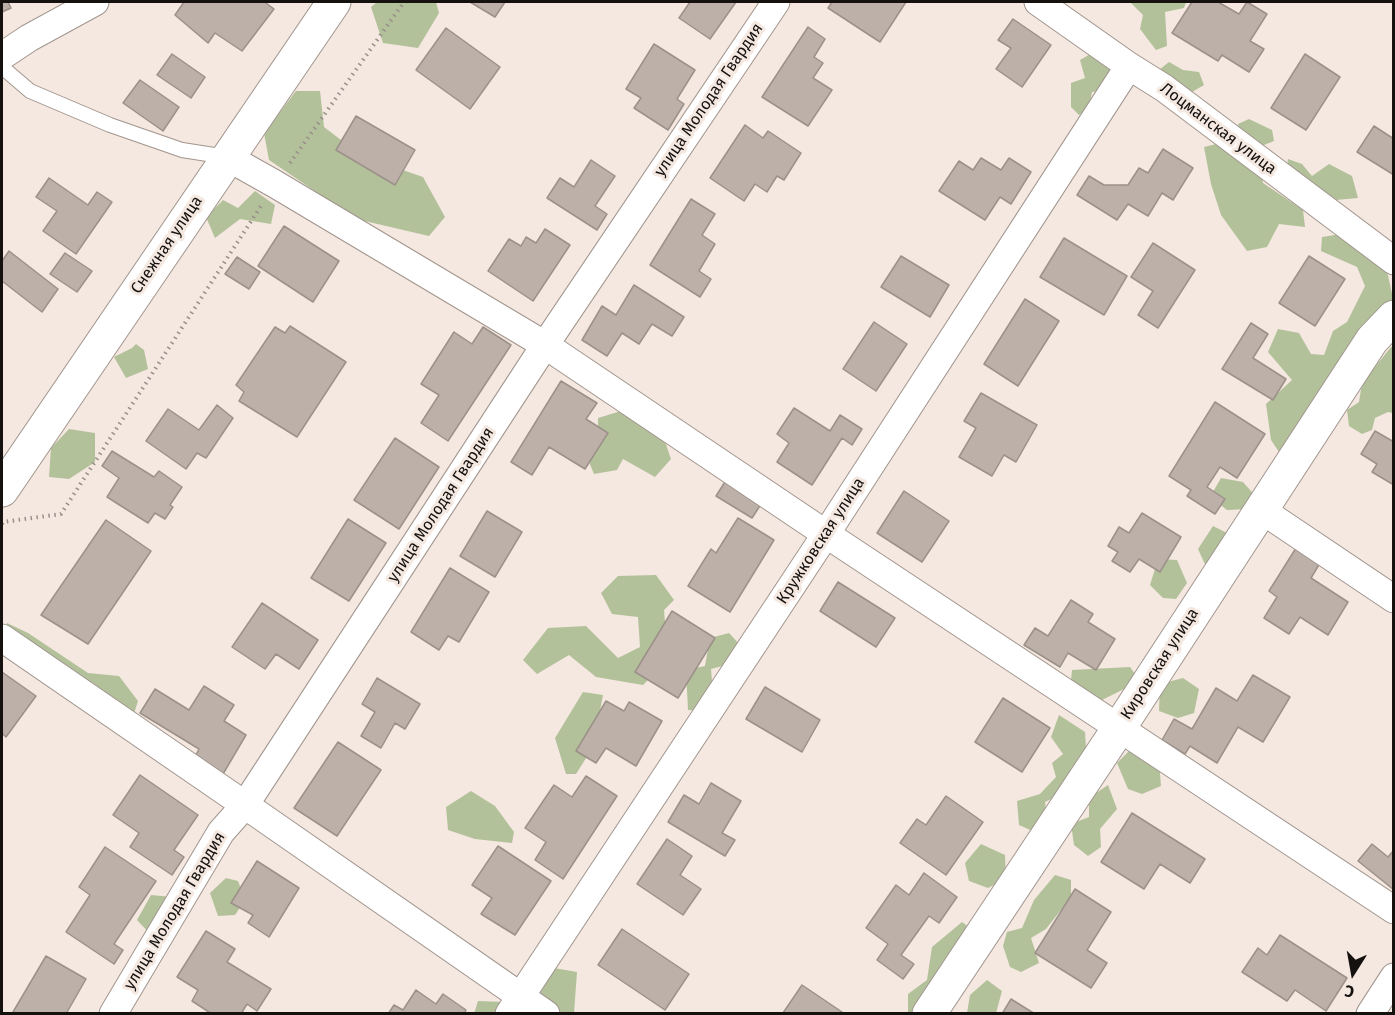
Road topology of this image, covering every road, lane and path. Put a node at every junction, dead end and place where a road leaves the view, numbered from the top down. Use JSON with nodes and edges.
{"nodes":[{"id":1,"x":95,"y":2,"type":"edge"},
{"id":2,"x":334,"y":2,"type":"edge"},
{"id":3,"x":404,"y":2,"type":"edge"},
{"id":4,"x":776,"y":2,"type":"edge"},
{"id":5,"x":1038,"y":2,"type":"edge"},
{"id":6,"x":2,"y":56,"type":"edge"},
{"id":7,"x":1129,"y":66,"type":"junction"},
{"id":8,"x":2,"y":67,"type":"edge"},
{"id":9,"x":227,"y":158,"type":"junction"},
{"id":10,"x":275,"y":184,"type":"junction"},
{"id":11,"x":1394,"y":261,"type":"edge"},
{"id":12,"x":1394,"y":317,"type":"edge"},
{"id":13,"x":545,"y":345,"type":"junction"},
{"id":14,"x":6,"y":473,"type":"edge"},
{"id":15,"x":1260,"y":509,"type":"junction"},
{"id":16,"x":2,"y":524,"type":"edge"},
{"id":17,"x":826,"y":534,"type":"junction"},
{"id":18,"x":1394,"y":598,"type":"edge"},
{"id":19,"x":2,"y":638,"type":"edge"},
{"id":20,"x":1119,"y":728,"type":"junction"},
{"id":21,"x":245,"y":805,"type":"junction"},
{"id":22,"x":1394,"y":910,"type":"edge"},
{"id":23,"x":1394,"y":977,"type":"edge"},
{"id":24,"x":514,"y":1005,"type":"edge"},
{"id":25,"x":113,"y":1014,"type":"edge"},
{"id":26,"x":546,"y":1014,"type":"edge"},
{"id":27,"x":929,"y":1014,"type":"edge"},
{"id":28,"x":1370,"y":1014,"type":"edge"}],
"edges":[{"from":1,"to":6,"type":"street"},
{"from":2,"to":9,"type":"street","name":"Снежная улица"},
{"from":3,"to":10,"type":"path"},
{"from":4,"to":13,"type":"street","name":"улица Молодая Гвардия"},
{"from":5,"to":7,"type":"street","name":"Лоцманская улица"},
{"from":7,"to":11,"type":"street","name":"Лоцманская улица"},
{"from":7,"to":17,"type":"street","name":"Кружковская улица"},
{"from":8,"to":9,"type":"lane"},
{"from":9,"to":10,"type":"street"},
{"from":9,"to":14,"type":"street","name":"Снежная улица"},
{"from":10,"to":13,"type":"street"},
{"from":10,"to":16,"type":"path"},
{"from":12,"to":15,"type":"street","name":"Кировская улица"},
{"from":13,"to":17,"type":"street"},
{"from":13,"to":21,"type":"street","name":"улица Молодая Гвардия"},
{"from":15,"to":18,"type":"street"},
{"from":15,"to":20,"type":"street","name":"Кировская улица"},
{"from":17,"to":20,"type":"street"},
{"from":17,"to":24,"type":"street","name":"Кружковская улица"},
{"from":19,"to":21,"type":"street"},
{"from":20,"to":22,"type":"street"},
{"from":20,"to":27,"type":"street","name":"Кировская улица"},
{"from":21,"to":24,"type":"street"},
{"from":21,"to":25,"type":"street","name":"улица Молодая Гвардия"},
{"from":23,"to":28,"type":"street"},
{"from":24,"to":26,"type":"street"}]}
